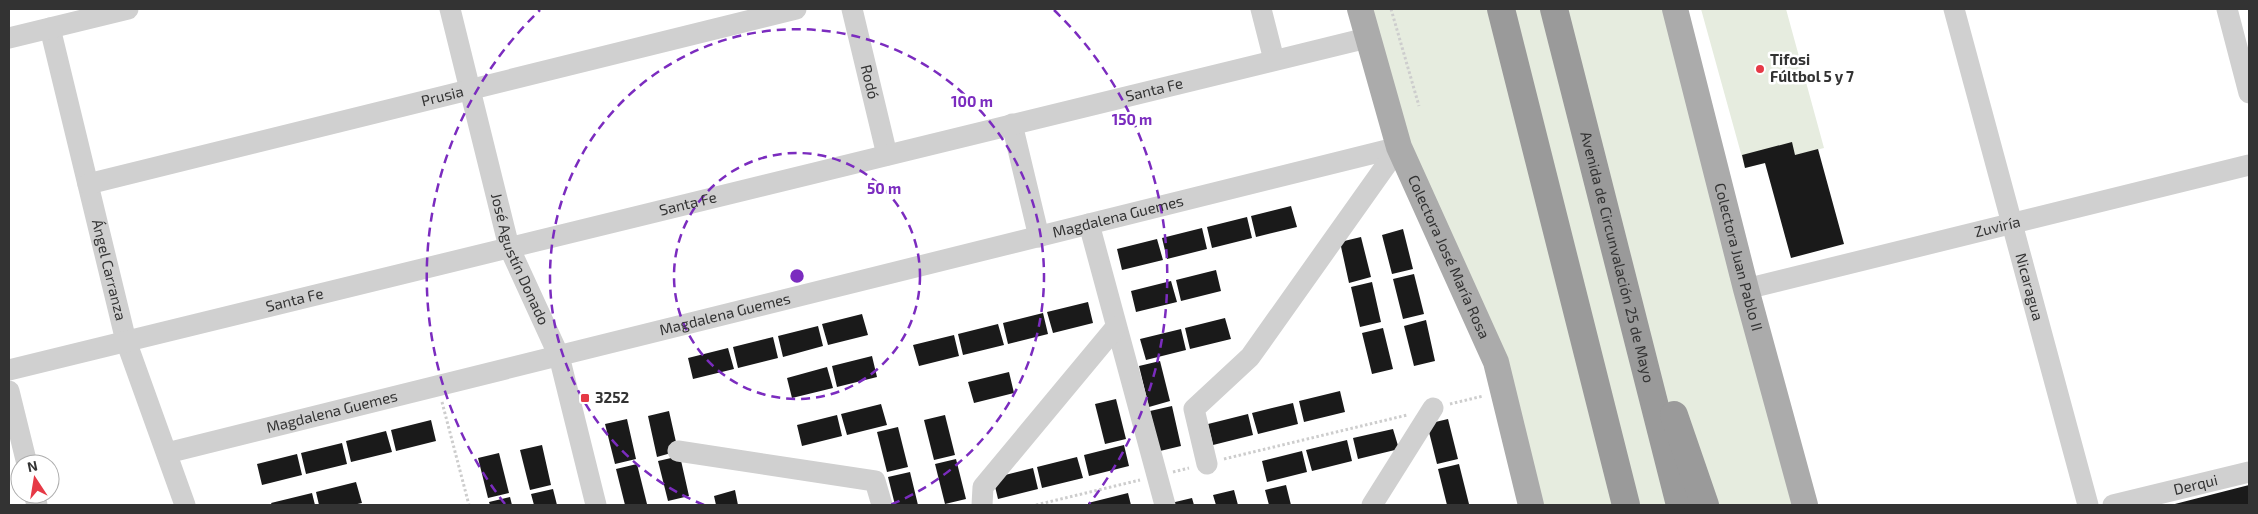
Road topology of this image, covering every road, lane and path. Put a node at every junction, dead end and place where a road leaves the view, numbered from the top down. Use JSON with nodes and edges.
{"nodes":[{"id":1,"x":128,"y":9,"type":"edge"},
{"id":2,"x":450,"y":9,"type":"edge"},
{"id":3,"x":796,"y":9,"type":"edge"},
{"id":4,"x":852,"y":9,"type":"edge"},
{"id":5,"x":1261,"y":9,"type":"edge"},
{"id":6,"x":1360,"y":9,"type":"edge"},
{"id":7,"x":1391,"y":9,"type":"edge"},
{"id":8,"x":1501,"y":9,"type":"edge"},
{"id":9,"x":1554,"y":9,"type":"edge"},
{"id":10,"x":1675,"y":9,"type":"edge"},
{"id":11,"x":1954,"y":9,"type":"edge"},
{"id":12,"x":2227,"y":9,"type":"edge"},
{"id":13,"x":50,"y":28,"type":"junction"},
{"id":14,"x":9,"y":38,"type":"edge"},
{"id":15,"x":1367,"y":38,"type":"junction"},
{"id":16,"x":1274,"y":60,"type":"junction"},
{"id":17,"x":470,"y":90,"type":"junction"},
{"id":18,"x":2249,"y":93,"type":"edge"},
{"id":19,"x":1420,"y":106,"type":"dead end"},
{"id":20,"x":1012,"y":124,"type":"junction"},
{"id":21,"x":1399,"y":147,"type":"junction"},
{"id":22,"x":887,"y":155,"type":"junction"},
{"id":23,"x":2249,"y":165,"type":"edge"},
{"id":24,"x":88,"y":184,"type":"junction"},
{"id":25,"x":1089,"y":224,"type":"junction"},
{"id":26,"x":1610,"y":224,"type":"junction"},
{"id":27,"x":2011,"y":224,"type":"junction"},
{"id":28,"x":1039,"y":237,"type":"junction"},
{"id":29,"x":509,"y":247,"type":"junction"},
{"id":30,"x":1746,"y":289,"type":"junction"},
{"id":31,"x":1116,"y":327,"type":"junction"},
{"id":32,"x":126,"y":341,"type":"junction"},
{"id":33,"x":559,"y":356,"type":"junction"},
{"id":34,"x":9,"y":370,"type":"edge"},
{"id":35,"x":438,"y":386,"type":"junction"},
{"id":36,"x":9,"y":391,"type":"edge"},
{"id":37,"x":1503,"y":391,"type":"junction"},
{"id":38,"x":1433,"y":408,"type":"junction"},
{"id":39,"x":1606,"y":424,"type":"junction"},
{"id":40,"x":678,"y":451,"type":"dead end"},
{"id":41,"x":167,"y":453,"type":"junction"},
{"id":42,"x":25,"y":454,"type":"edge"},
{"id":43,"x":1207,"y":464,"type":"junction"},
{"id":44,"x":2249,"y":472,"type":"edge"},
{"id":45,"x":1158,"y":476,"type":"junction"},
{"id":46,"x":185,"y":505,"type":"edge"},
{"id":47,"x":469,"y":505,"type":"edge"},
{"id":48,"x":596,"y":505,"type":"edge"},
{"id":49,"x":882,"y":505,"type":"edge"},
{"id":50,"x":982,"y":505,"type":"edge"},
{"id":51,"x":1036,"y":505,"type":"edge"},
{"id":52,"x":1166,"y":505,"type":"edge"},
{"id":53,"x":1372,"y":505,"type":"edge"},
{"id":54,"x":1531,"y":505,"type":"edge"},
{"id":55,"x":1616,"y":505,"type":"edge"},
{"id":56,"x":1626,"y":505,"type":"edge"},
{"id":57,"x":1680,"y":505,"type":"edge"},
{"id":58,"x":1705,"y":505,"type":"edge"},
{"id":59,"x":1805,"y":505,"type":"edge"},
{"id":60,"x":2088,"y":505,"type":"edge"},
{"id":61,"x":2113,"y":505,"type":"edge"}],
"edges":[{"from":1,"to":13,"type":"street"},
{"from":2,"to":17,"type":"street","name":"José Agustín Donado"},
{"from":3,"to":17,"type":"street","name":"Prusia"},
{"from":4,"to":22,"type":"street","name":"Rodó"},
{"from":5,"to":16,"type":"street"},
{"from":6,"to":15,"type":"main road","name":"Colectora José María Rosa"},
{"from":7,"to":19,"type":"path"},
{"from":8,"to":39,"type":"highway"},
{"from":9,"to":26,"type":"highway","name":"Avenida de Circunvalación 25 de Mayo"},
{"from":10,"to":30,"type":"main road","name":"Colectora Juan Pablo II"},
{"from":11,"to":27,"type":"street","name":"Nicaragua"},
{"from":12,"to":18,"type":"street"},
{"from":13,"to":14,"type":"street"},
{"from":13,"to":24,"type":"street","name":"Ángel Carranza"},
{"from":15,"to":16,"type":"street","name":"Santa Fe"},
{"from":15,"to":21,"type":"main road","name":"Colectora José María Rosa"},
{"from":16,"to":20,"type":"street","name":"Santa Fe"},
{"from":17,"to":24,"type":"street","name":"Prusia"},
{"from":17,"to":29,"type":"street","name":"José Agustín Donado"},
{"from":20,"to":22,"type":"street","name":"Santa Fe"},
{"from":20,"to":28,"type":"street"},
{"from":21,"to":25,"type":"street","name":"Magdalena Guemes"},
{"from":21,"to":37,"type":"main road","name":"Colectora José María Rosa"},
{"from":21,"to":43,"type":"street"},
{"from":22,"to":29,"type":"street","name":"Santa Fe"},
{"from":23,"to":27,"type":"street","name":"Zuviría"},
{"from":24,"to":32,"type":"street","name":"Ángel Carranza"},
{"from":25,"to":28,"type":"street","name":"Magdalena Guemes"},
{"from":25,"to":31,"type":"street"},
{"from":26,"to":57,"type":"highway","name":"Avenida de Circunvalación 25 de Mayo"},
{"from":26,"to":58,"type":"highway"},
{"from":27,"to":30,"type":"street","name":"Zuviría"},
{"from":27,"to":60,"type":"street","name":"Nicaragua"},
{"from":28,"to":33,"type":"street","name":"Magdalena Guemes"},
{"from":29,"to":32,"type":"street","name":"Santa Fe"},
{"from":29,"to":33,"type":"street","name":"José Agustín Donado"},
{"from":30,"to":59,"type":"main road","name":"Colectora Juan Pablo II"},
{"from":31,"to":45,"type":"street"},
{"from":31,"to":50,"type":"street"},
{"from":32,"to":34,"type":"street","name":"Santa Fe"},
{"from":32,"to":41,"type":"street","name":"Ángel Carranza"},
{"from":33,"to":35,"type":"street","name":"Magdalena Guemes"},
{"from":33,"to":48,"type":"street","name":"José Agustín Donado"},
{"from":35,"to":41,"type":"street","name":"Magdalena Guemes"},
{"from":35,"to":47,"type":"path"},
{"from":36,"to":42,"type":"street"},
{"from":37,"to":38,"type":"path"},
{"from":37,"to":54,"type":"main road","name":"Colectora José María Rosa"},
{"from":38,"to":43,"type":"path"},
{"from":38,"to":53,"type":"street"},
{"from":39,"to":55,"type":"highway"},
{"from":39,"to":56,"type":"highway"},
{"from":40,"to":49,"type":"street"},
{"from":41,"to":46,"type":"street","name":"Ángel Carranza"},
{"from":43,"to":45,"type":"path"},
{"from":44,"to":61,"type":"street","name":"Derqui"},
{"from":45,"to":51,"type":"path"},
{"from":45,"to":52,"type":"street"}]}
